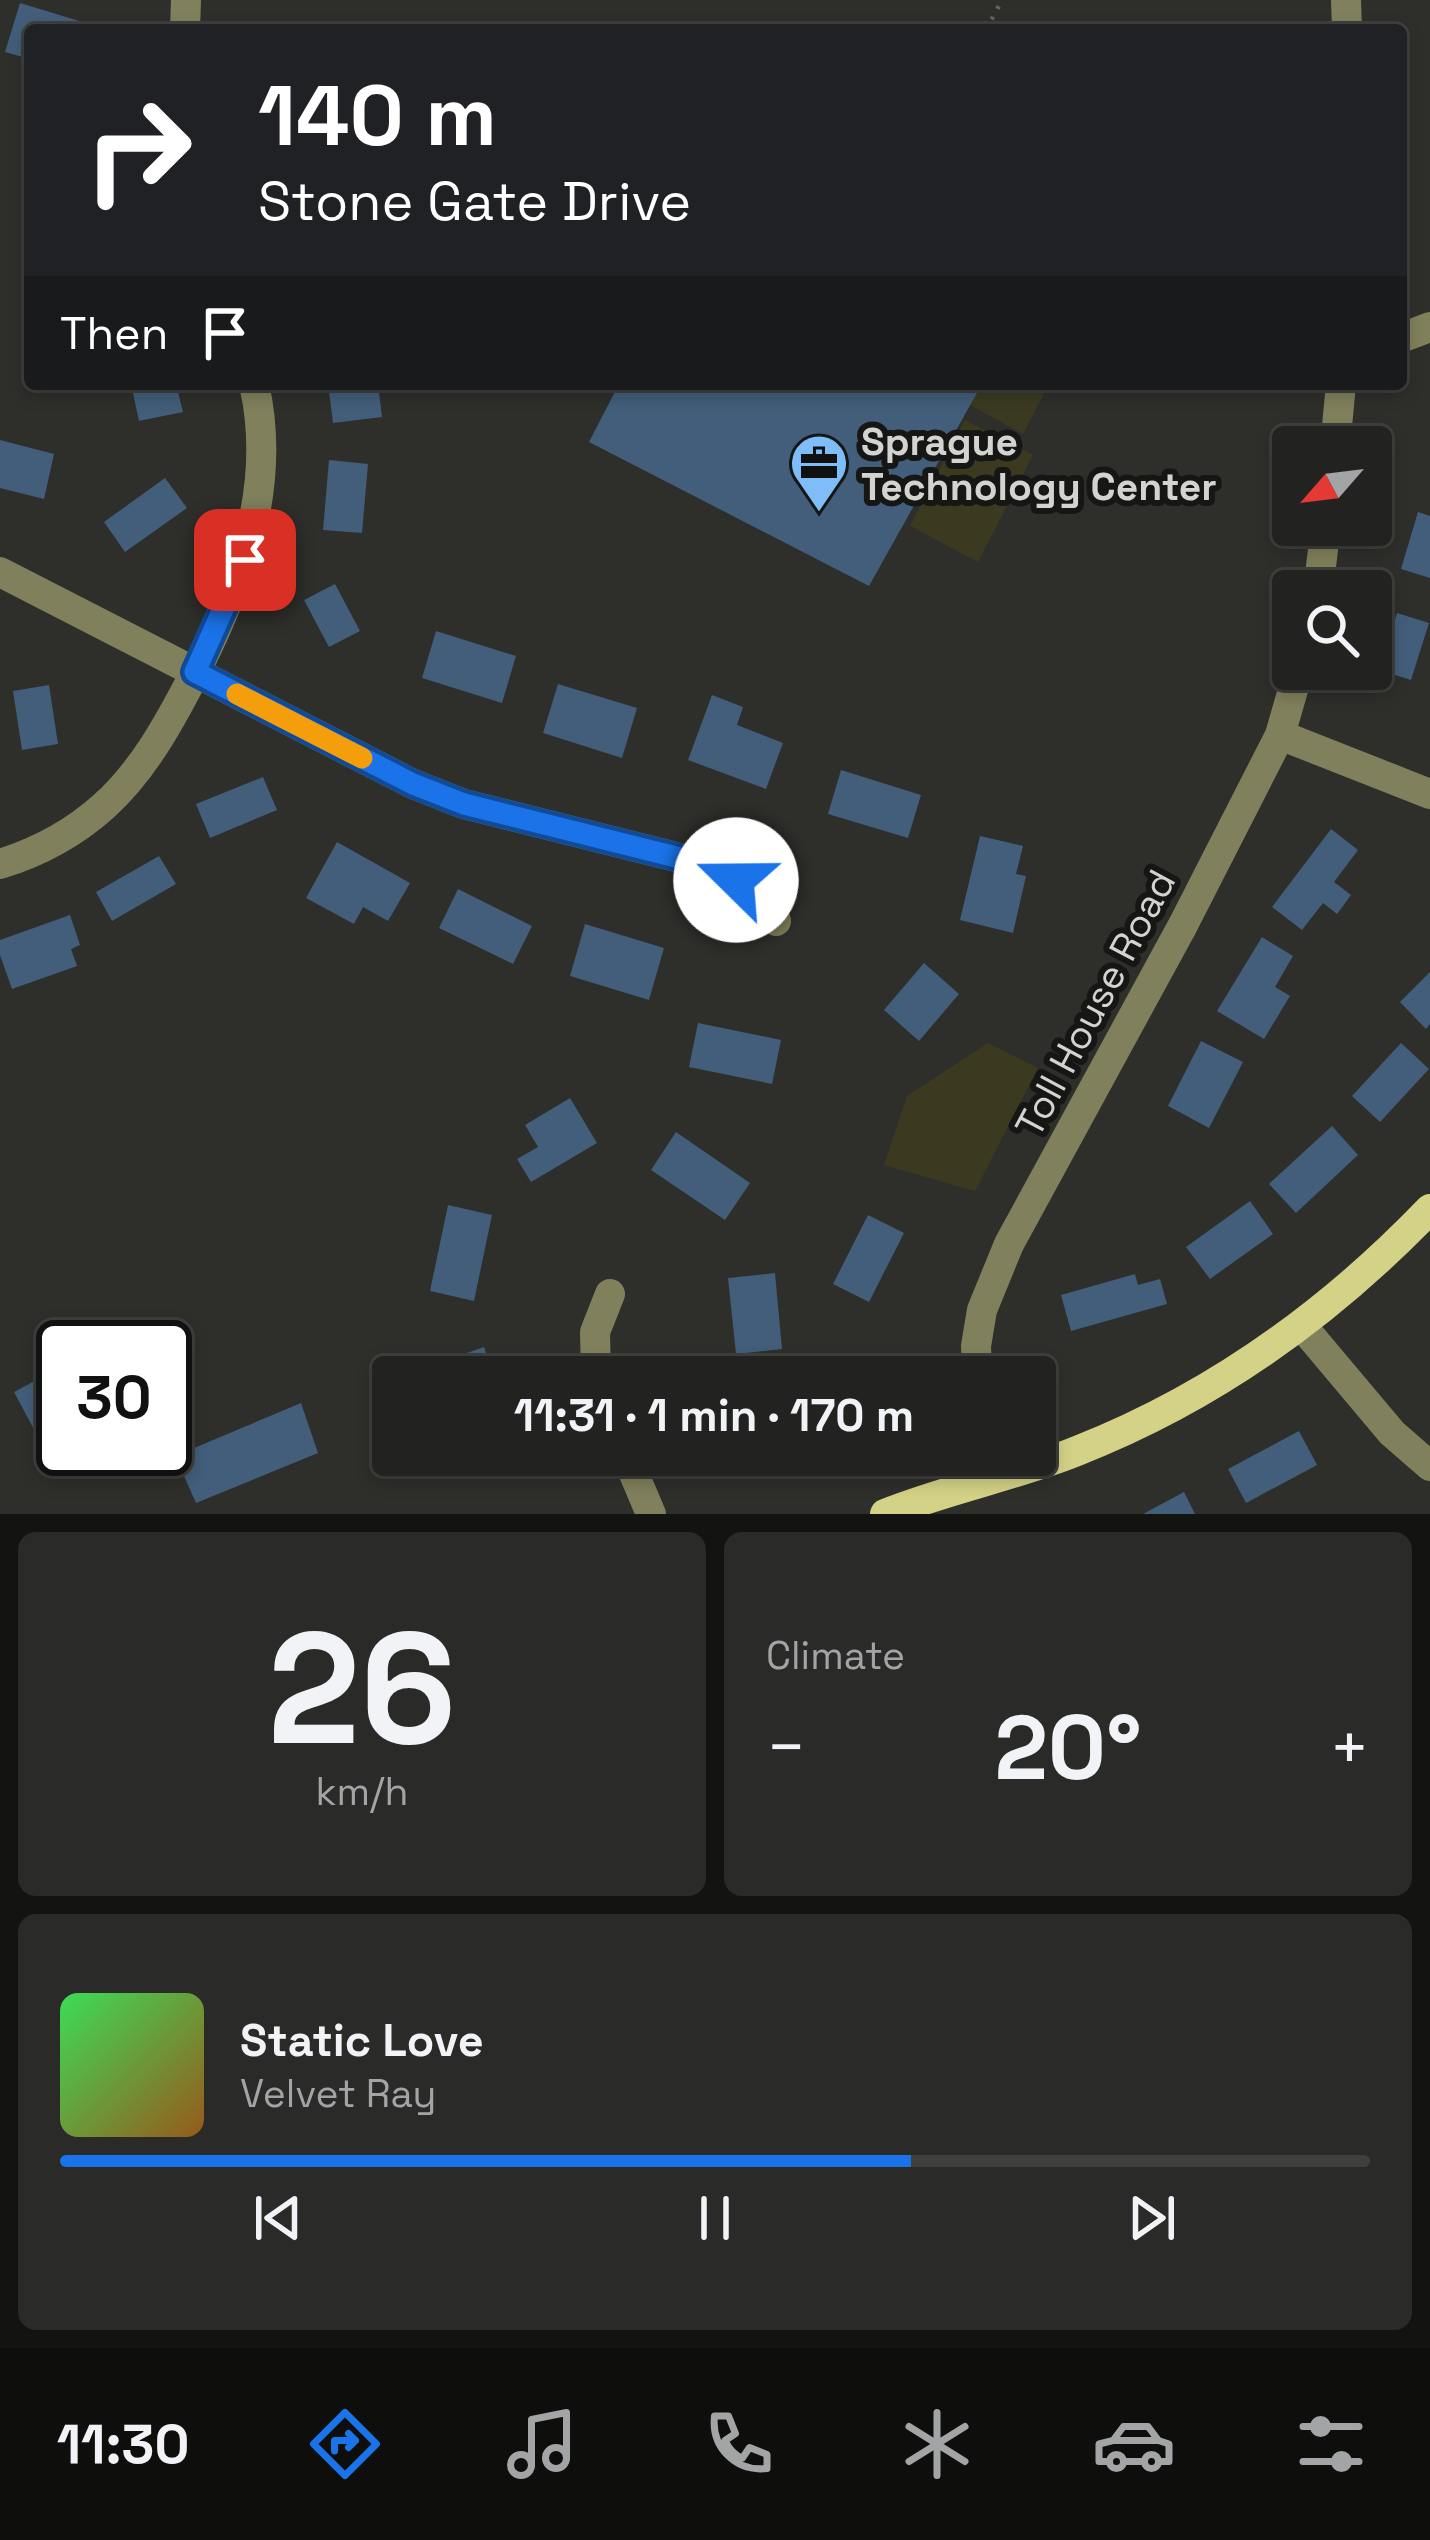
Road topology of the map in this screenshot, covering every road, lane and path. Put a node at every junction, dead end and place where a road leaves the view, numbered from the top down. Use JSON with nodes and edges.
{"nodes":[{"id":1,"x":255,"y":390,"type":"edge"},
{"id":2,"x":1340,"y":390,"type":"edge"},
{"id":3,"x":1337,"y":426,"type":"edge"},
{"id":4,"x":0,"y":572,"type":"edge"},
{"id":5,"x":195,"y":672,"type":"junction"},
{"id":6,"x":1293,"y":690,"type":"edge"},
{"id":7,"x":1280,"y":735,"type":"junction"},
{"id":8,"x":1430,"y":794,"type":"edge"},
{"id":9,"x":0,"y":864,"type":"edge"},
{"id":10,"x":776,"y":921,"type":"dead end"},
{"id":11,"x":1430,"y":1209,"type":"edge"},
{"id":12,"x":610,"y":1294,"type":"dead end"},
{"id":13,"x":1302,"y":1326,"type":"junction"},
{"id":14,"x":596,"y":1356,"type":"edge"},
{"id":15,"x":976,"y":1356,"type":"edge"},
{"id":16,"x":1056,"y":1450,"type":"edge"},
{"id":17,"x":1430,"y":1466,"type":"edge"},
{"id":18,"x":635,"y":1476,"type":"edge"},
{"id":19,"x":979,"y":1476,"type":"edge"},
{"id":20,"x":651,"y":1514,"type":"edge"},
{"id":21,"x":885,"y":1514,"type":"edge"}],
"edges":[{"from":1,"to":5,"type":"street"},
{"from":2,"to":3,"type":"street"},
{"from":4,"to":5,"type":"street"},
{"from":5,"to":9,"type":"street"},
{"from":5,"to":10,"type":"street"},
{"from":6,"to":7,"type":"street","name":"Toll House Road"},
{"from":7,"to":8,"type":"street"},
{"from":7,"to":15,"type":"street","name":"Toll House Road"},
{"from":11,"to":13,"type":"main road"},
{"from":12,"to":14,"type":"street"},
{"from":13,"to":16,"type":"main road"},
{"from":13,"to":17,"type":"street"},
{"from":18,"to":20,"type":"street"},
{"from":19,"to":21,"type":"main road"}]}
